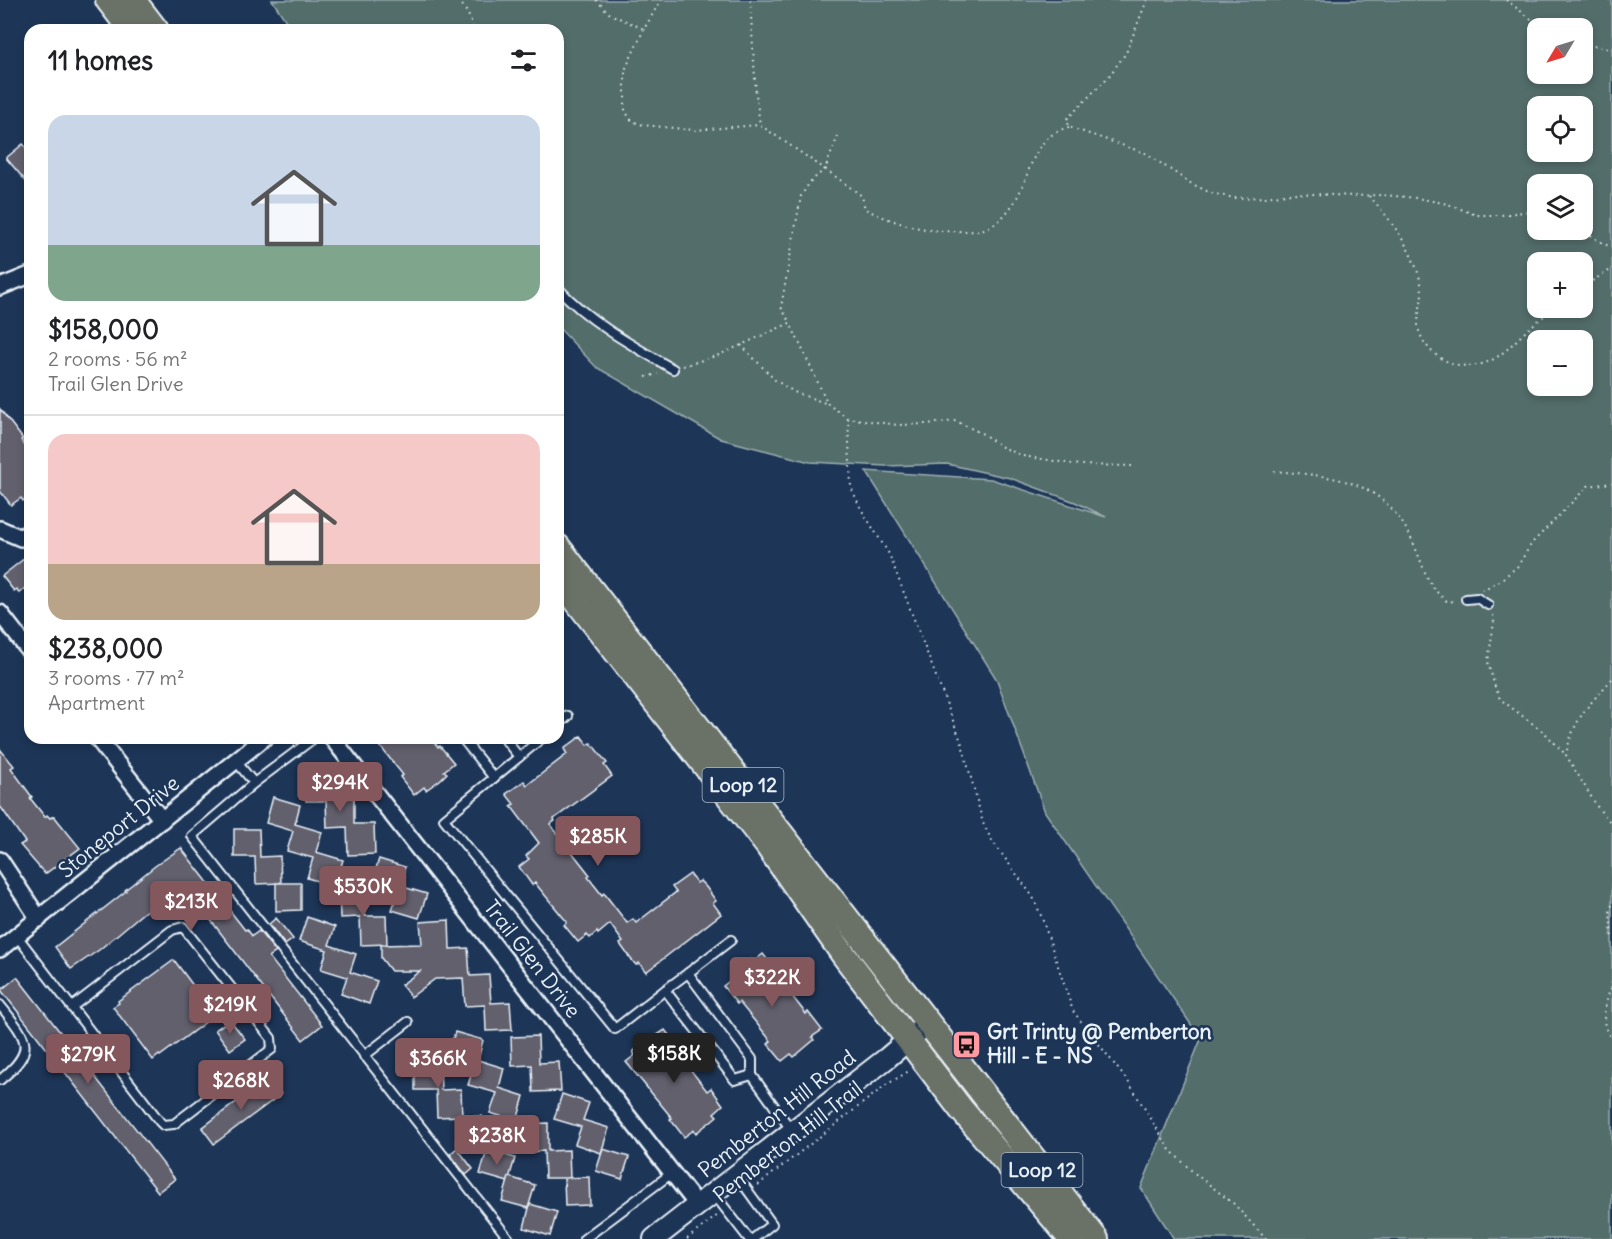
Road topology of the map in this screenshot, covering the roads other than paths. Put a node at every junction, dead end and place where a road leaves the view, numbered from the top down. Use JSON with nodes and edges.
{"nodes":[{"id":1,"x":108,"y":0,"type":"edge"},
{"id":2,"x":133,"y":0,"type":"edge"},
{"id":3,"x":126,"y":24,"type":"edge"},
{"id":4,"x":151,"y":24,"type":"edge"},
{"id":5,"x":24,"y":277,"type":"edge"},
{"id":6,"x":0,"y":287,"type":"edge"},
{"id":7,"x":564,"y":293,"type":"edge"},
{"id":8,"x":673,"y":369,"type":"road end"},
{"id":9,"x":0,"y":529,"type":"edge"},
{"id":10,"x":24,"y":536,"type":"edge"},
{"id":11,"x":564,"y":555,"type":"edge"},
{"id":12,"x":564,"y":585,"type":"edge"},
{"id":13,"x":1466,"y":599,"type":"road end"},
{"id":14,"x":1488,"y":605,"type":"road end"},
{"id":15,"x":0,"y":614,"type":"edge"},
{"id":16,"x":24,"y":644,"type":"edge"},
{"id":17,"x":568,"y":716,"type":"dead end"},
{"id":18,"x":564,"y":720,"type":"edge"},
{"id":19,"x":103,"y":744,"type":"edge"},
{"id":20,"x":238,"y":744,"type":"edge"},
{"id":21,"x":256,"y":744,"type":"edge"},
{"id":22,"x":306,"y":744,"type":"edge"},
{"id":23,"x":337,"y":744,"type":"edge"},
{"id":24,"x":467,"y":744,"type":"edge"},
{"id":25,"x":509,"y":744,"type":"edge"},
{"id":26,"x":535,"y":744,"type":"edge"},
{"id":27,"x":241,"y":756,"type":"junction"},
{"id":28,"x":519,"y":757,"type":"junction"},
{"id":29,"x":494,"y":778,"type":"junction"},
{"id":30,"x":254,"y":783,"type":"junction"},
{"id":31,"x":162,"y":820,"type":"junction"},
{"id":32,"x":0,"y":860,"type":"edge"},
{"id":33,"x":39,"y":919,"type":"junction"},
{"id":34,"x":17,"y":936,"type":"junction"},
{"id":35,"x":731,"y":940,"type":"dead end"},
{"id":36,"x":0,"y":949,"type":"edge"},
{"id":37,"x":688,"y":974,"type":"junction"},
{"id":38,"x":665,"y":990,"type":"junction"},
{"id":39,"x":0,"y":1005,"type":"edge"},
{"id":40,"x":72,"y":1007,"type":"junction"},
{"id":41,"x":408,"y":1022,"type":"dead end"},
{"id":42,"x":928,"y":1023,"type":"junction"},
{"id":43,"x":909,"y":1040,"type":"junction"},
{"id":44,"x":364,"y":1056,"type":"junction"},
{"id":45,"x":752,"y":1075,"type":"junction"},
{"id":46,"x":0,"y":1080,"type":"edge"},
{"id":47,"x":792,"y":1132,"type":"junction"},
{"id":48,"x":672,"y":1173,"type":"junction"},
{"id":49,"x":743,"y":1184,"type":"junction"},
{"id":50,"x":720,"y":1202,"type":"junction"},
{"id":51,"x":698,"y":1206,"type":"junction"},
{"id":52,"x":509,"y":1239,"type":"edge"},
{"id":53,"x":585,"y":1239,"type":"edge"},
{"id":54,"x":654,"y":1239,"type":"edge"},
{"id":55,"x":751,"y":1239,"type":"edge"},
{"id":56,"x":1071,"y":1239,"type":"edge"},
{"id":57,"x":1096,"y":1239,"type":"edge"}],
"edges":[{"from":1,"to":3,"type":"main road"},
{"from":2,"to":4,"type":"main road"},
{"from":5,"to":6,"type":"street"},
{"from":7,"to":8,"type":"lane"},
{"from":9,"to":10,"type":"street"},
{"from":11,"to":42,"type":"main road","number":"Loop 12"},
{"from":12,"to":43,"type":"main road","number":"Loop 12"},
{"from":13,"to":14,"type":"lane"},
{"from":15,"to":16,"type":"street"},
{"from":17,"to":18,"type":"lane"},
{"from":19,"to":31,"type":"street"},
{"from":20,"to":27,"type":"street"},
{"from":21,"to":27,"type":"street","name":"Stoneport Drive"},
{"from":22,"to":30,"type":"lane"},
{"from":23,"to":48,"type":"street","name":"Trail Glen Drive"},
{"from":24,"to":29,"type":"lane"},
{"from":25,"to":28,"type":"lane"},
{"from":26,"to":28,"type":"lane"},
{"from":27,"to":30,"type":"lane"},
{"from":27,"to":31,"type":"street","name":"Stoneport Drive"},
{"from":28,"to":29,"type":"lane"},
{"from":29,"to":38,"type":"lane"},
{"from":30,"to":44,"type":"lane"},
{"from":31,"to":33,"type":"street","name":"Stoneport Drive"},
{"from":32,"to":33,"type":"street"},
{"from":33,"to":34,"type":"street","name":"Stoneport Drive"},
{"from":34,"to":36,"type":"street","name":"Stoneport Drive"},
{"from":34,"to":40,"type":"lane"},
{"from":35,"to":37,"type":"lane"},
{"from":37,"to":38,"type":"lane"},
{"from":37,"to":45,"type":"lane"},
{"from":38,"to":45,"type":"lane"},
{"from":39,"to":46,"type":"lane"},
{"from":40,"to":40,"type":"lane"},
{"from":41,"to":44,"type":"lane"},
{"from":42,"to":43,"type":"street","name":"Pemberton Hill Road"},
{"from":42,"to":57,"type":"main road","number":"Loop 12"},
{"from":43,"to":47,"type":"street","name":"Pemberton Hill Road"},
{"from":43,"to":56,"type":"main road","number":"Loop 12"},
{"from":44,"to":52,"type":"lane"},
{"from":45,"to":47,"type":"lane"},
{"from":47,"to":49,"type":"street","name":"Pemberton Hill Road"},
{"from":48,"to":51,"type":"street","name":"Trail Glen Drive"},
{"from":48,"to":53,"type":"lane"},
{"from":49,"to":50,"type":"street","name":"Pemberton Hill Road"},
{"from":49,"to":55,"type":"lane"},
{"from":50,"to":51,"type":"street","name":"Pemberton Hill Road"},
{"from":50,"to":55,"type":"lane"},
{"from":51,"to":54,"type":"street","name":"Pemberton Hill Road"}]}
